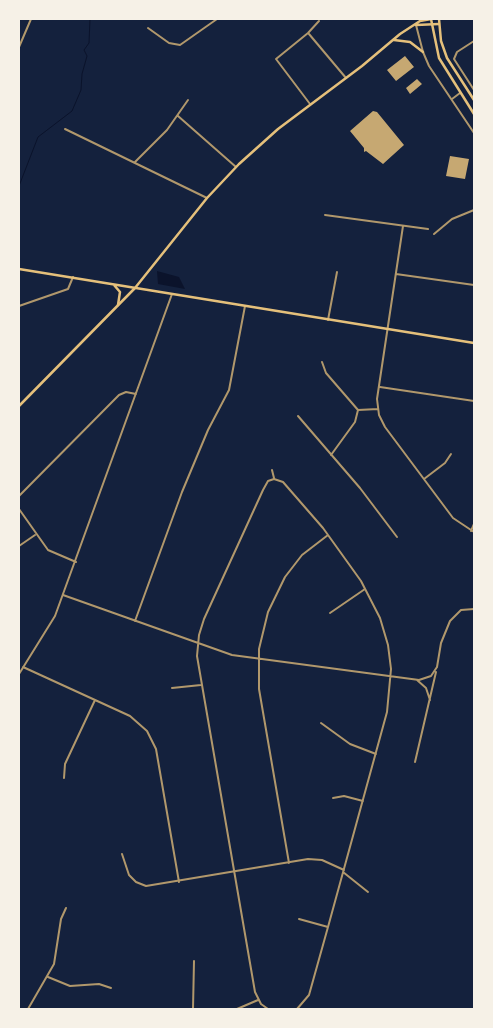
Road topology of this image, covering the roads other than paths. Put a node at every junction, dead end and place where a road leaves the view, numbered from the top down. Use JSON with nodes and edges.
{"nodes":[{"id":1,"x":31,"y":19,"type":"edge"},
{"id":2,"x":217,"y":19,"type":"edge"},
{"id":3,"x":414,"y":19,"type":"edge"},
{"id":4,"x":432,"y":19,"type":"edge"},
{"id":5,"x":439,"y":19,"type":"edge"},
{"id":6,"x":320,"y":21,"type":"dead end"},
{"id":7,"x":439,"y":24,"type":"junction"},
{"id":8,"x":416,"y":25,"type":"junction"},
{"id":9,"x":432,"y":25,"type":"junction"},
{"id":10,"x":148,"y":28,"type":"dead end"},
{"id":11,"x":308,"y":33,"type":"junction"},
{"id":12,"x":23,"y":38,"type":"junction"},
{"id":13,"x":19,"y":40,"type":"edge"},
{"id":14,"x":392,"y":40,"type":"junction"},
{"id":15,"x":474,"y":41,"type":"edge"},
{"id":16,"x":19,"y":48,"type":"edge"},
{"id":17,"x":423,"y":52,"type":"junction"},
{"id":18,"x":346,"y":78,"type":"junction"},
{"id":19,"x":474,"y":90,"type":"edge"},
{"id":20,"x":460,"y":93,"type":"junction"},
{"id":21,"x":451,"y":99,"type":"junction"},
{"id":22,"x":188,"y":100,"type":"dead end"},
{"id":23,"x":474,"y":100,"type":"edge"},
{"id":24,"x":310,"y":104,"type":"junction"},
{"id":25,"x":474,"y":114,"type":"edge"},
{"id":26,"x":178,"y":116,"type":"junction"},
{"id":27,"x":65,"y":129,"type":"dead end"},
{"id":28,"x":474,"y":133,"type":"edge"},
{"id":29,"x":134,"y":163,"type":"junction"},
{"id":30,"x":236,"y":167,"type":"junction"},
{"id":31,"x":207,"y":198,"type":"junction"},
{"id":32,"x":474,"y":210,"type":"edge"},
{"id":33,"x":325,"y":215,"type":"dead end"},
{"id":34,"x":403,"y":226,"type":"junction"},
{"id":35,"x":428,"y":229,"type":"dead end"},
{"id":36,"x":434,"y":234,"type":"dead end"},
{"id":37,"x":19,"y":269,"type":"edge"},
{"id":38,"x":337,"y":272,"type":"dead end"},
{"id":39,"x":396,"y":274,"type":"junction"},
{"id":40,"x":73,"y":277,"type":"junction"},
{"id":41,"x":108,"y":283,"type":"junction"},
{"id":42,"x":474,"y":285,"type":"edge"},
{"id":43,"x":135,"y":288,"type":"junction"},
{"id":44,"x":172,"y":294,"type":"junction"},
{"id":45,"x":118,"y":305,"type":"junction"},
{"id":46,"x":19,"y":306,"type":"edge"},
{"id":47,"x":245,"y":306,"type":"junction"},
{"id":48,"x":328,"y":320,"type":"junction"},
{"id":49,"x":388,"y":330,"type":"junction"},
{"id":50,"x":474,"y":343,"type":"edge"},
{"id":51,"x":322,"y":362,"type":"dead end"},
{"id":52,"x":379,"y":386,"type":"junction"},
{"id":53,"x":136,"y":394,"type":"junction"},
{"id":54,"x":474,"y":401,"type":"edge"},
{"id":55,"x":19,"y":406,"type":"edge"},
{"id":56,"x":378,"y":409,"type":"junction"},
{"id":57,"x":358,"y":410,"type":"junction"},
{"id":58,"x":298,"y":416,"type":"dead end"},
{"id":59,"x":451,"y":454,"type":"dead end"},
{"id":60,"x":331,"y":455,"type":"junction"},
{"id":61,"x":272,"y":470,"type":"dead end"},
{"id":62,"x":274,"y":479,"type":"junction"},
{"id":63,"x":424,"y":479,"type":"junction"},
{"id":64,"x":19,"y":496,"type":"edge"},
{"id":65,"x":19,"y":509,"type":"edge"},
{"id":66,"x":474,"y":524,"type":"edge"},
{"id":67,"x":473,"y":532,"type":"edge"},
{"id":68,"x":36,"y":534,"type":"junction"},
{"id":69,"x":328,"y":535,"type":"junction"},
{"id":70,"x":397,"y":537,"type":"dead end"},
{"id":71,"x":19,"y":546,"type":"edge"},
{"id":72,"x":76,"y":562,"type":"junction"},
{"id":73,"x":365,"y":589,"type":"junction"},
{"id":74,"x":63,"y":596,"type":"junction"},
{"id":75,"x":474,"y":609,"type":"edge"},
{"id":76,"x":330,"y":613,"type":"dead end"},
{"id":77,"x":135,"y":621,"type":"junction"},
{"id":78,"x":198,"y":644,"type":"junction"},
{"id":79,"x":258,"y":659,"type":"junction"},
{"id":80,"x":23,"y":667,"type":"junction"},
{"id":81,"x":437,"y":667,"type":"junction"},
{"id":82,"x":19,"y":674,"type":"edge"},
{"id":83,"x":391,"y":675,"type":"junction"},
{"id":84,"x":415,"y":679,"type":"junction"},
{"id":85,"x":202,"y":685,"type":"junction"},
{"id":86,"x":172,"y":688,"type":"dead end"},
{"id":87,"x":95,"y":700,"type":"junction"},
{"id":88,"x":430,"y":705,"type":"junction"},
{"id":89,"x":320,"y":722,"type":"dead end"},
{"id":90,"x":376,"y":754,"type":"junction"},
{"id":91,"x":416,"y":762,"type":"dead end"},
{"id":92,"x":64,"y":778,"type":"dead end"},
{"id":93,"x":334,"y":798,"type":"dead end"},
{"id":94,"x":363,"y":801,"type":"junction"},
{"id":95,"x":122,"y":854,"type":"dead end"},
{"id":96,"x":289,"y":863,"type":"junction"},
{"id":97,"x":344,"y":871,"type":"junction"},
{"id":98,"x":234,"y":872,"type":"junction"},
{"id":99,"x":179,"y":882,"type":"junction"},
{"id":100,"x":368,"y":892,"type":"dead end"},
{"id":101,"x":66,"y":908,"type":"dead end"},
{"id":102,"x":299,"y":919,"type":"dead end"},
{"id":103,"x":328,"y":927,"type":"junction"},
{"id":104,"x":194,"y":961,"type":"dead end"},
{"id":105,"x":48,"y":977,"type":"junction"},
{"id":106,"x":111,"y":988,"type":"dead end"},
{"id":107,"x":258,"y":1000,"type":"junction"},
{"id":108,"x":28,"y":1009,"type":"edge"},
{"id":109,"x":193,"y":1009,"type":"edge"},
{"id":110,"x":237,"y":1009,"type":"edge"},
{"id":111,"x":268,"y":1009,"type":"edge"},
{"id":112,"x":297,"y":1009,"type":"edge"}],
"edges":[{"from":1,"to":12,"type":"street"},
{"from":2,"to":10,"type":"street"},
{"from":3,"to":8,"type":"street"},
{"from":4,"to":8,"type":"main road"},
{"from":4,"to":9,"type":"main road"},
{"from":5,"to":7,"type":"main road"},
{"from":6,"to":11,"type":"street"},
{"from":7,"to":9,"type":"main road"},
{"from":7,"to":23,"type":"main road"},
{"from":8,"to":9,"type":"main road"},
{"from":8,"to":14,"type":"main road"},
{"from":8,"to":17,"type":"street"},
{"from":9,"to":20,"type":"main road"},
{"from":11,"to":18,"type":"street"},
{"from":11,"to":24,"type":"street"},
{"from":12,"to":13,"type":"street"},
{"from":12,"to":16,"type":"street"},
{"from":14,"to":17,"type":"main road"},
{"from":14,"to":18,"type":"main road"},
{"from":15,"to":19,"type":"street"},
{"from":17,"to":21,"type":"street"},
{"from":18,"to":24,"type":"main road"},
{"from":20,"to":21,"type":"street"},
{"from":20,"to":25,"type":"main road"},
{"from":21,"to":28,"type":"street"},
{"from":22,"to":26,"type":"street"},
{"from":24,"to":30,"type":"main road"},
{"from":26,"to":29,"type":"street"},
{"from":26,"to":30,"type":"street"},
{"from":27,"to":29,"type":"street"},
{"from":29,"to":31,"type":"street"},
{"from":30,"to":31,"type":"main road"},
{"from":31,"to":43,"type":"main road"},
{"from":32,"to":36,"type":"street"},
{"from":33,"to":34,"type":"street"},
{"from":34,"to":35,"type":"street"},
{"from":34,"to":39,"type":"street"},
{"from":37,"to":40,"type":"main road"},
{"from":38,"to":48,"type":"street"},
{"from":39,"to":42,"type":"street"},
{"from":39,"to":49,"type":"street"},
{"from":40,"to":41,"type":"main road"},
{"from":40,"to":46,"type":"street"},
{"from":41,"to":43,"type":"main road"},
{"from":41,"to":45,"type":"main road"},
{"from":43,"to":44,"type":"main road"},
{"from":43,"to":45,"type":"main road"},
{"from":44,"to":47,"type":"main road"},
{"from":44,"to":53,"type":"street"},
{"from":45,"to":55,"type":"main road"},
{"from":47,"to":48,"type":"main road"},
{"from":47,"to":77,"type":"street"},
{"from":48,"to":49,"type":"main road"},
{"from":49,"to":50,"type":"main road"},
{"from":49,"to":52,"type":"street"},
{"from":51,"to":57,"type":"street"},
{"from":52,"to":54,"type":"street"},
{"from":52,"to":56,"type":"street"},
{"from":53,"to":64,"type":"street"},
{"from":53,"to":72,"type":"street"},
{"from":56,"to":57,"type":"street"},
{"from":56,"to":63,"type":"street"},
{"from":57,"to":60,"type":"street"},
{"from":58,"to":60,"type":"street"},
{"from":59,"to":63,"type":"street"},
{"from":60,"to":70,"type":"street"},
{"from":61,"to":62,"type":"street"},
{"from":62,"to":69,"type":"street"},
{"from":62,"to":78,"type":"street"},
{"from":63,"to":67,"type":"street"},
{"from":65,"to":68,"type":"street"},
{"from":66,"to":67,"type":"street"},
{"from":68,"to":71,"type":"street"},
{"from":68,"to":72,"type":"street"},
{"from":69,"to":73,"type":"street"},
{"from":69,"to":79,"type":"street"},
{"from":72,"to":74,"type":"street"},
{"from":73,"to":76,"type":"street"},
{"from":73,"to":83,"type":"street"},
{"from":74,"to":77,"type":"street"},
{"from":74,"to":80,"type":"street"},
{"from":75,"to":81,"type":"street"},
{"from":77,"to":78,"type":"street"},
{"from":78,"to":79,"type":"street"},
{"from":78,"to":85,"type":"street"},
{"from":79,"to":83,"type":"street"},
{"from":79,"to":96,"type":"street"},
{"from":80,"to":82,"type":"street"},
{"from":80,"to":87,"type":"street"},
{"from":81,"to":84,"type":"street"},
{"from":81,"to":88,"type":"street"},
{"from":83,"to":84,"type":"street"},
{"from":83,"to":90,"type":"street"},
{"from":84,"to":88,"type":"street"},
{"from":85,"to":86,"type":"street"},
{"from":85,"to":98,"type":"street"},
{"from":87,"to":92,"type":"street"},
{"from":87,"to":99,"type":"street"},
{"from":88,"to":91,"type":"street"},
{"from":89,"to":90,"type":"street"},
{"from":90,"to":94,"type":"street"},
{"from":93,"to":94,"type":"street"},
{"from":94,"to":97,"type":"street"},
{"from":95,"to":99,"type":"street"},
{"from":96,"to":97,"type":"street"},
{"from":96,"to":98,"type":"street"},
{"from":97,"to":100,"type":"street"},
{"from":97,"to":103,"type":"street"},
{"from":98,"to":99,"type":"street"},
{"from":98,"to":107,"type":"street"},
{"from":101,"to":105,"type":"street"},
{"from":102,"to":103,"type":"street"},
{"from":103,"to":112,"type":"street"},
{"from":104,"to":109,"type":"street"},
{"from":105,"to":106,"type":"street"},
{"from":105,"to":108,"type":"street"},
{"from":107,"to":110,"type":"street"},
{"from":107,"to":111,"type":"street"}]}
